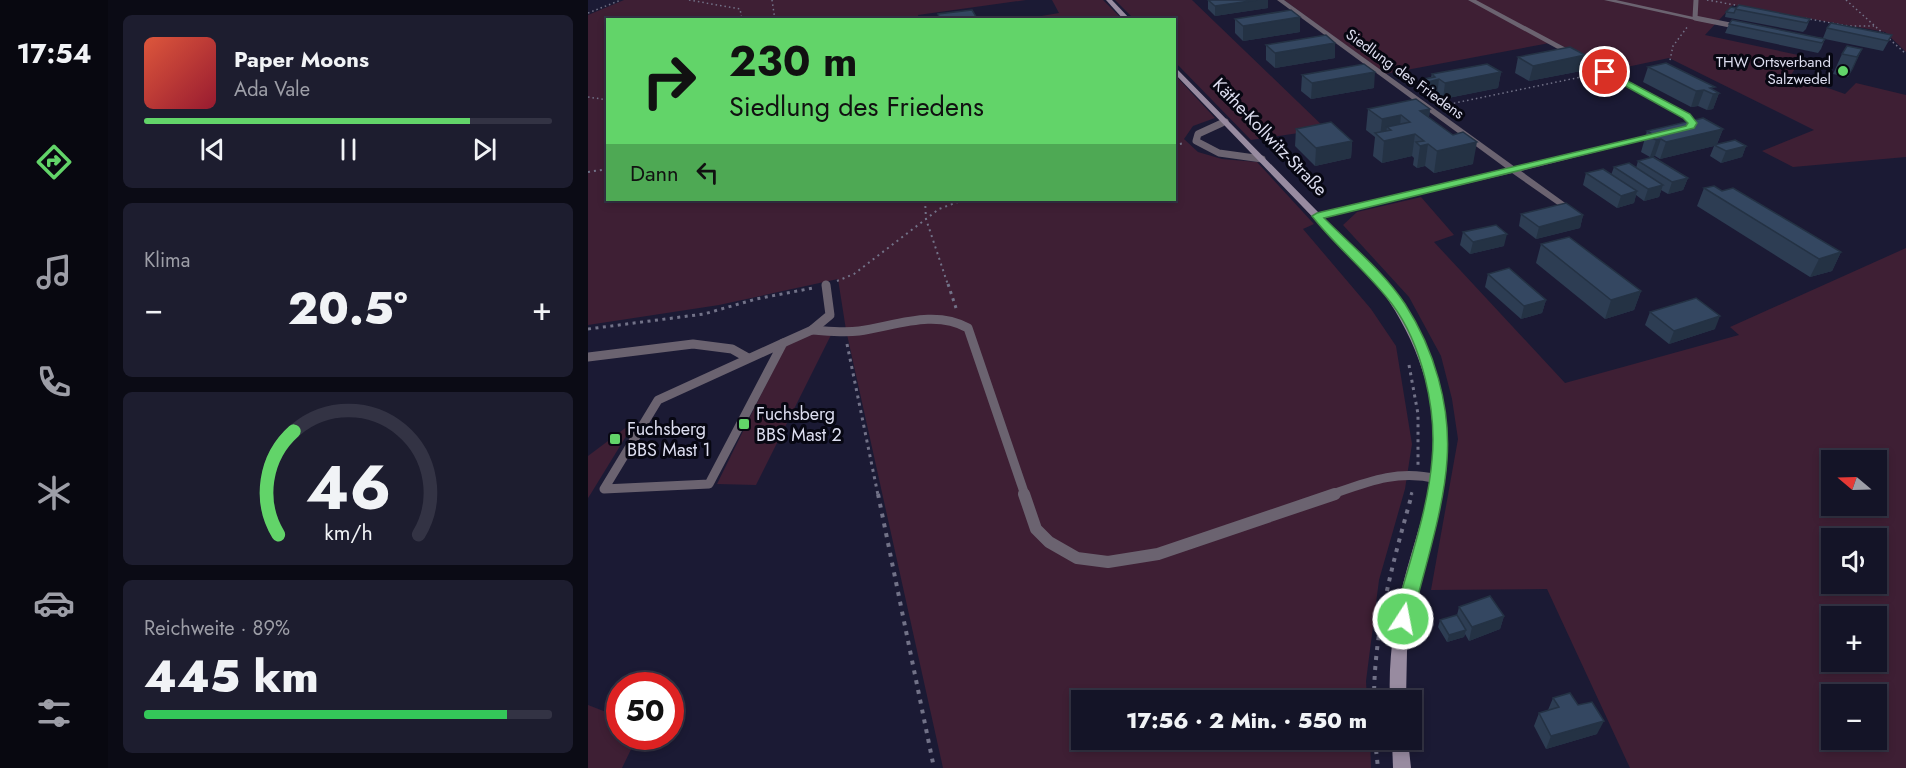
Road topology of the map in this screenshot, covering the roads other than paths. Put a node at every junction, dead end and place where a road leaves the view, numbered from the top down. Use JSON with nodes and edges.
{"nodes":[{"id":1,"x":1109,"y":0,"type":"edge"},
{"id":2,"x":1280,"y":0,"type":"edge"},
{"id":3,"x":1471,"y":0,"type":"edge"},
{"id":4,"x":1607,"y":0,"type":"edge"},
{"id":5,"x":1696,"y":0,"type":"edge"},
{"id":6,"x":1126,"y":18,"type":"edge"},
{"id":7,"x":1695,"y":18,"type":"junction"},
{"id":8,"x":1750,"y":29,"type":"edge"},
{"id":9,"x":1176,"y":70,"type":"edge"},
{"id":10,"x":1226,"y":122,"type":"junction"},
{"id":11,"x":1262,"y":159,"type":"junction"},
{"id":12,"x":1514,"y":170,"type":"junction"},
{"id":13,"x":1565,"y":207,"type":"edge"},
{"id":14,"x":1317,"y":216,"type":"junction"},
{"id":15,"x":826,"y":285,"type":"road end"},
{"id":16,"x":812,"y":330,"type":"junction"},
{"id":17,"x":784,"y":342,"type":"junction"},
{"id":18,"x":588,"y":357,"type":"edge"},
{"id":19,"x":748,"y":358,"type":"junction"},
{"id":20,"x":1437,"y":478,"type":"junction"},
{"id":21,"x":1398,"y":690,"type":"edge"},
{"id":22,"x":1401,"y":750,"type":"edge"},
{"id":23,"x":1402,"y":768,"type":"edge"}],
"edges":[{"from":1,"to":6,"type":"main road"},
{"from":2,"to":12,"type":"street","name":"Siedlung des Friedens"},
{"from":3,"to":12,"type":"street"},
{"from":4,"to":7,"type":"street"},
{"from":5,"to":7,"type":"lane"},
{"from":7,"to":8,"type":"lane"},
{"from":9,"to":10,"type":"main road","name":"Käthe-Kollwitz-Straße"},
{"from":10,"to":11,"type":"main road","name":"Käthe-Kollwitz-Straße"},
{"from":10,"to":11,"type":"lane"},
{"from":11,"to":14,"type":"main road","name":"Käthe-Kollwitz-Straße"},
{"from":12,"to":13,"type":"street","name":"Siedlung des Friedens"},
{"from":12,"to":14,"type":"street"},
{"from":14,"to":20,"type":"main road","name":"Käthe-Kollwitz-Straße"},
{"from":15,"to":16,"type":"lane"},
{"from":16,"to":17,"type":"lane"},
{"from":16,"to":20,"type":"lane"},
{"from":17,"to":19,"type":"lane"},
{"from":17,"to":19,"type":"lane"},
{"from":18,"to":19,"type":"lane"},
{"from":20,"to":21,"type":"main road","name":"Käthe-Kollwitz-Straße"},
{"from":22,"to":23,"type":"main road"}]}
